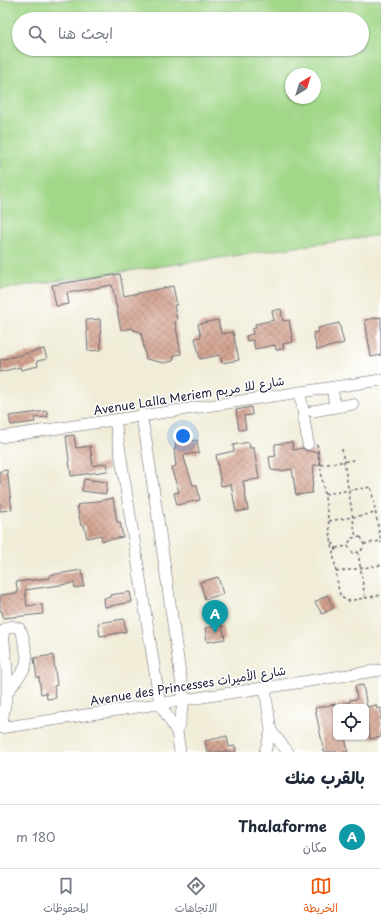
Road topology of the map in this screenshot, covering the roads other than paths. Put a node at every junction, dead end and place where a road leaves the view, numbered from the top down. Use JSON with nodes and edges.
{"nodes":[{"id":1,"x":380,"y":378,"type":"edge"},
{"id":2,"x":332,"y":387,"type":"junction"},
{"id":3,"x":300,"y":392,"type":"junction"},
{"id":4,"x":353,"y":404,"type":"dead end"},
{"id":5,"x":336,"y":407,"type":"junction"},
{"id":6,"x":313,"y":411,"type":"dead end"},
{"id":7,"x":141,"y":415,"type":"junction"},
{"id":8,"x":115,"y":420,"type":"junction"},
{"id":9,"x":0,"y":437,"type":"edge"},
{"id":10,"x":312,"y":443,"type":"road end"},
{"id":11,"x":381,"y":670,"type":"edge"},
{"id":12,"x":12,"y":678,"type":"dead end"},
{"id":13,"x":265,"y":688,"type":"junction"},
{"id":14,"x":184,"y":701,"type":"junction"},
{"id":15,"x":160,"y":704,"type":"junction"},
{"id":16,"x":1,"y":728,"type":"edge"},
{"id":17,"x":271,"y":731,"type":"junction"},
{"id":18,"x":177,"y":732,"type":"junction"},
{"id":19,"x":180,"y":752,"type":"edge"},
{"id":20,"x":265,"y":752,"type":"edge"},
{"id":21,"x":288,"y":752,"type":"edge"}],
"edges":[{"from":1,"to":2,"type":"street","name":"Avenue Lalla Meriem شارع للا مريم"},
{"from":2,"to":3,"type":"street","name":"Avenue Lalla Meriem شارع للا مريم"},
{"from":2,"to":5,"type":"street"},
{"from":3,"to":7,"type":"street","name":"Avenue Lalla Meriem شارع للا مريم"},
{"from":3,"to":10,"type":"street"},
{"from":4,"to":5,"type":"street"},
{"from":5,"to":6,"type":"street"},
{"from":7,"to":8,"type":"street","name":"Avenue Lalla Meriem شارع للا مريم"},
{"from":7,"to":14,"type":"street"},
{"from":8,"to":9,"type":"street","name":"Avenue Lalla Meriem شارع للا مريم"},
{"from":8,"to":15,"type":"street"},
{"from":11,"to":13,"type":"street","name":"Avenue des Princesses شارع الأميرات"},
{"from":12,"to":16,"type":"street"},
{"from":13,"to":14,"type":"street","name":"Avenue des Princesses شارع الأميرات"},
{"from":13,"to":17,"type":"street"},
{"from":14,"to":15,"type":"street","name":"Avenue des Princesses شارع الأميرات"},
{"from":14,"to":18,"type":"street"},
{"from":15,"to":16,"type":"street","name":"Avenue des Princesses شارع الأميرات"},
{"from":15,"to":18,"type":"street"},
{"from":17,"to":20,"type":"street"},
{"from":17,"to":21,"type":"street"},
{"from":18,"to":19,"type":"street"}]}
